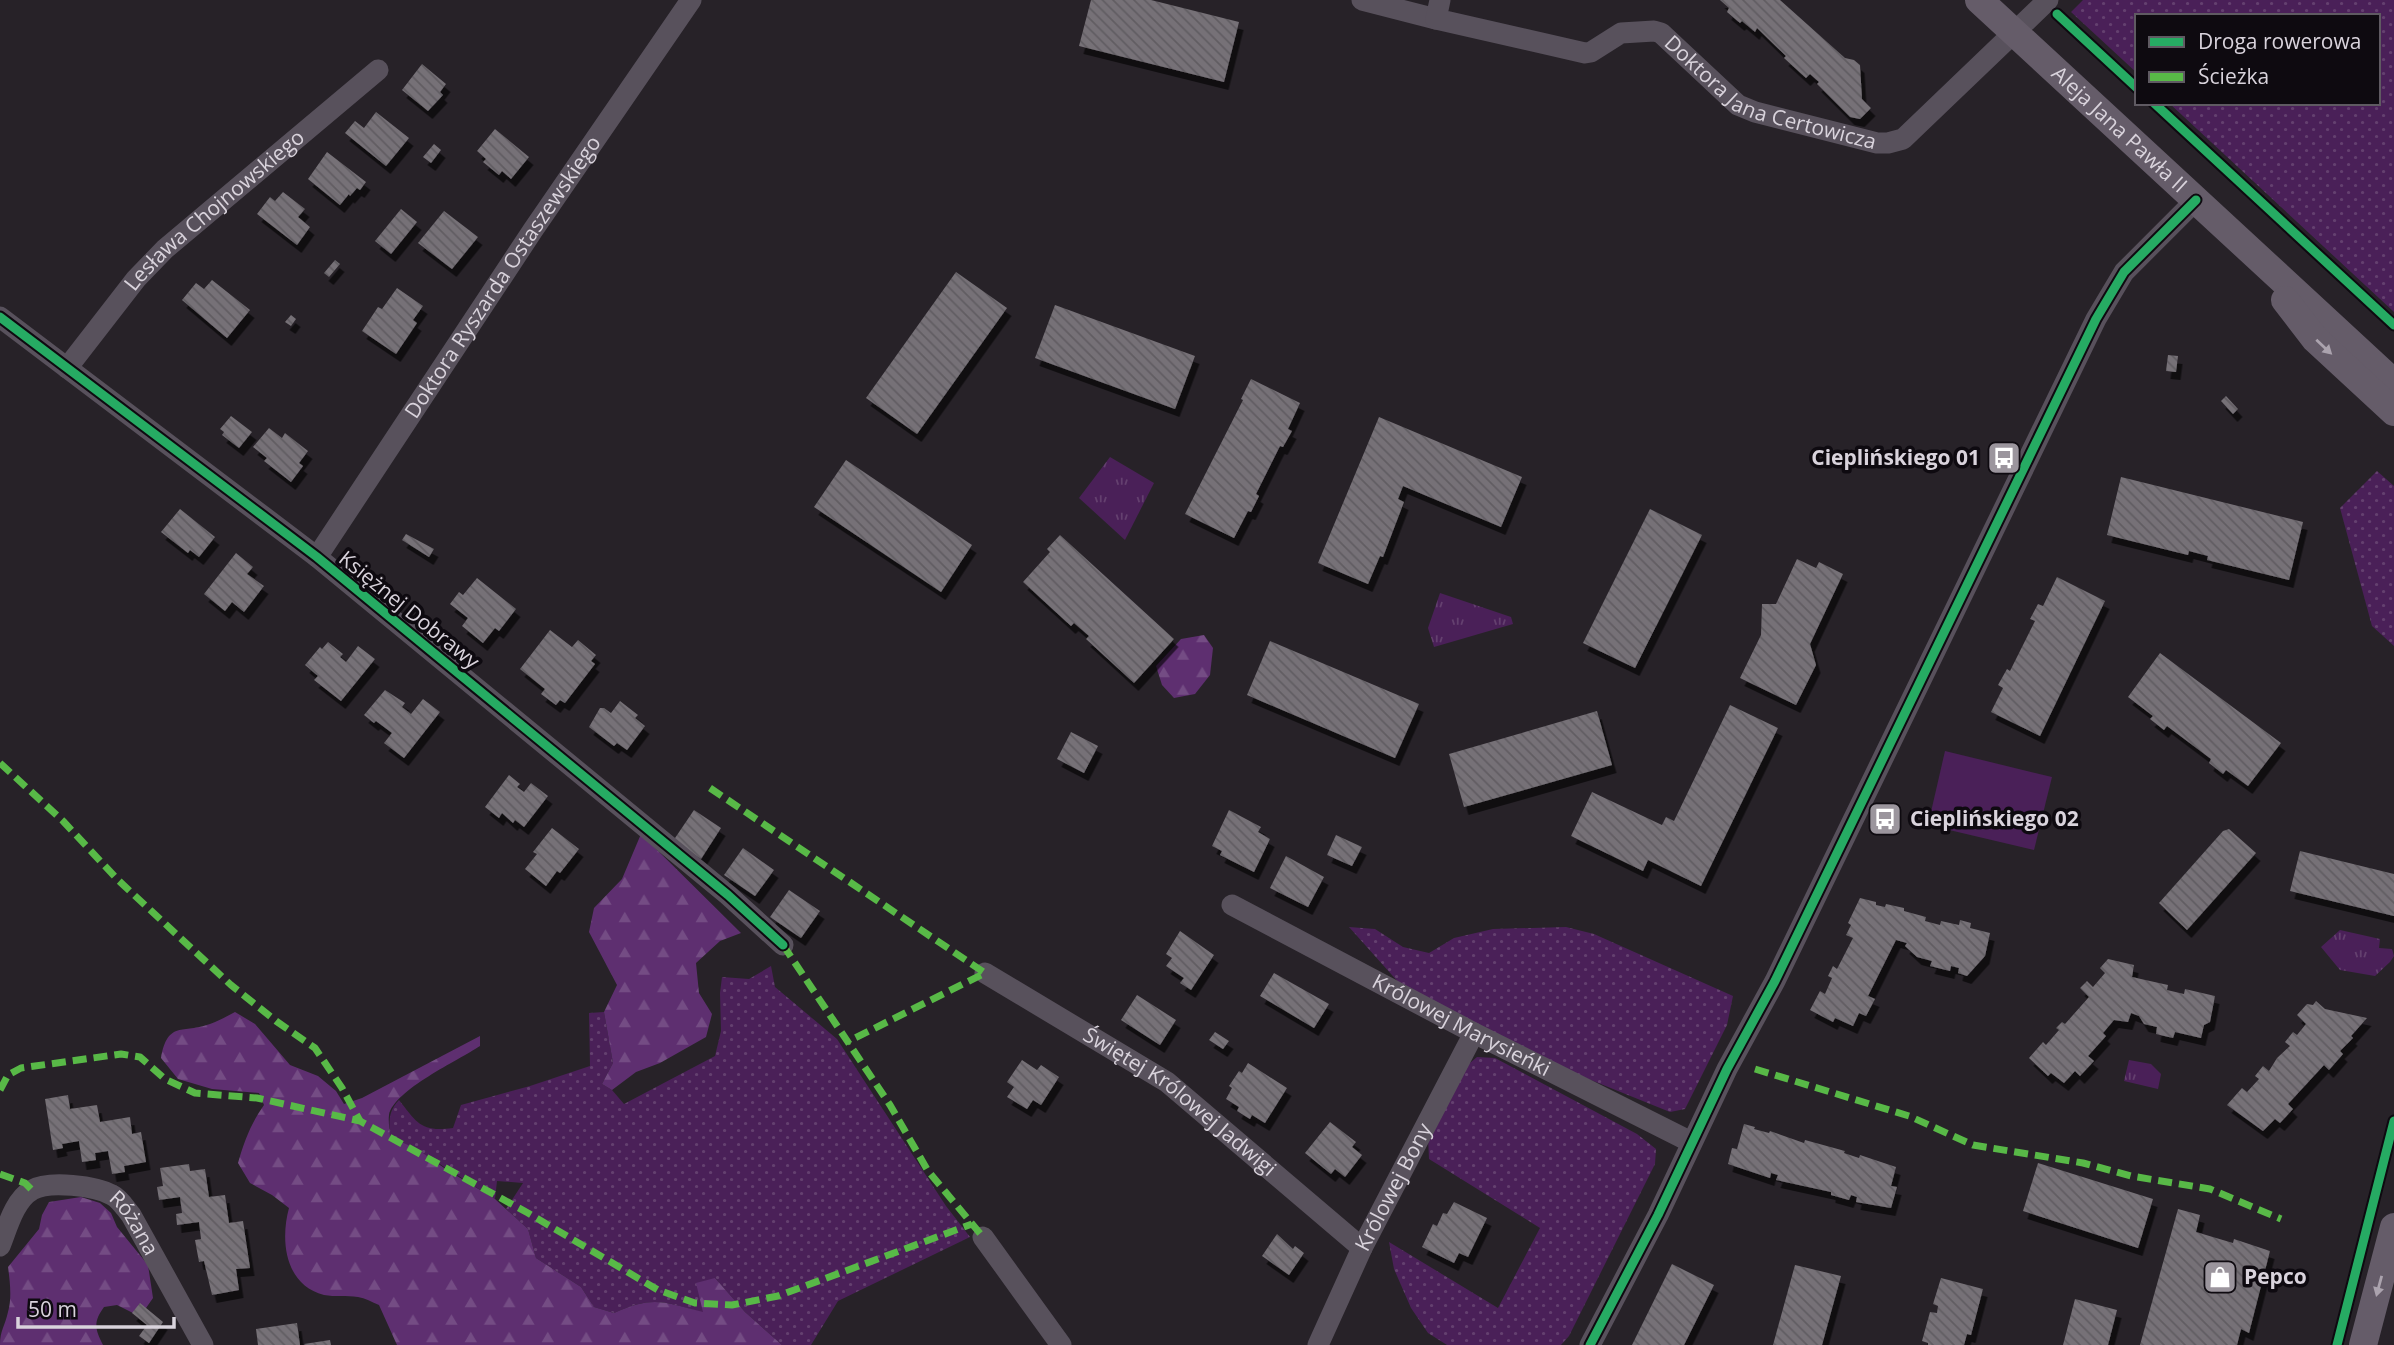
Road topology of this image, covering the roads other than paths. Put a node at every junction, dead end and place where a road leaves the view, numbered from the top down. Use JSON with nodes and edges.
{"nodes":[{"id":1,"x":691,"y":0,"type":"edge"},
{"id":2,"x":1362,"y":0,"type":"edge"},
{"id":3,"x":1979,"y":0,"type":"edge"},
{"id":4,"x":2048,"y":0,"type":"edge"},
{"id":5,"x":1438,"y":10,"type":"edge"},
{"id":6,"x":2014,"y":33,"type":"junction"},
{"id":7,"x":378,"y":70,"type":"dead end"},
{"id":8,"x":2196,"y":200,"type":"junction"},
{"id":9,"x":2254,"y":254,"type":"junction"},
{"id":10,"x":0,"y":317,"type":"edge"},
{"id":11,"x":67,"y":368,"type":"junction"},
{"id":12,"x":2394,"y":383,"type":"edge"},
{"id":13,"x":2394,"y":412,"type":"edge"},
{"id":14,"x":317,"y":557,"type":"junction"},
{"id":15,"x":1232,"y":905,"type":"dead end"},
{"id":16,"x":783,"y":945,"type":"dead end"},
{"id":17,"x":985,"y":973,"type":"dead end"},
{"id":18,"x":1474,"y":1033,"type":"junction"},
{"id":19,"x":1691,"y":1142,"type":"junction"},
{"id":20,"x":2394,"y":1227,"type":"edge"},
{"id":21,"x":983,"y":1237,"type":"dead end"},
{"id":22,"x":0,"y":1246,"type":"edge"},
{"id":23,"x":1362,"y":1248,"type":"junction"},
{"id":24,"x":203,"y":1345,"type":"edge"},
{"id":25,"x":1061,"y":1345,"type":"edge"},
{"id":26,"x":1318,"y":1345,"type":"edge"},
{"id":27,"x":1590,"y":1345,"type":"edge"},
{"id":28,"x":2363,"y":1345,"type":"edge"}],
"edges":[{"from":1,"to":14,"type":"street","name":"Doktora Ryszarda Ostaszewskiego"},
{"from":2,"to":5,"type":"street","name":"Doktora Jana Certowicza"},
{"from":3,"to":6,"type":"street","name":"Aleja Jana Pawła II"},
{"from":4,"to":6,"type":"street"},
{"from":5,"to":6,"type":"street","name":"Doktora Jana Certowicza"},
{"from":6,"to":8,"type":"street","name":"Aleja Jana Pawła II"},
{"from":7,"to":11,"type":"street","name":"Lesława Chojnowskiego"},
{"from":8,"to":9,"type":"street","name":"Aleja Jana Pawła II"},
{"from":8,"to":19,"type":"street"},
{"from":9,"to":12,"type":"street","name":"Aleja Jana Pawła II"},
{"from":9,"to":13,"type":"street","name":"Aleja Jana Pawła II","one_way":true},
{"from":10,"to":11,"type":"street","name":"Księżnej Dobrawy"},
{"from":11,"to":14,"type":"street","name":"Księżnej Dobrawy"},
{"from":14,"to":16,"type":"street","name":"Księżnej Dobrawy"},
{"from":15,"to":18,"type":"street","name":"Królowej Marysieńki"},
{"from":17,"to":23,"type":"street","name":"Świętej Królowej Jadwigi"},
{"from":18,"to":19,"type":"street","name":"Królowej Marysieńki"},
{"from":18,"to":23,"type":"street","name":"Królowej Bony"},
{"from":19,"to":27,"type":"street"},
{"from":20,"to":28,"type":"street","one_way":true},
{"from":21,"to":25,"type":"street"},
{"from":22,"to":24,"type":"street","name":"Różana"},
{"from":23,"to":26,"type":"street","name":"Królowej Bony"}]}
